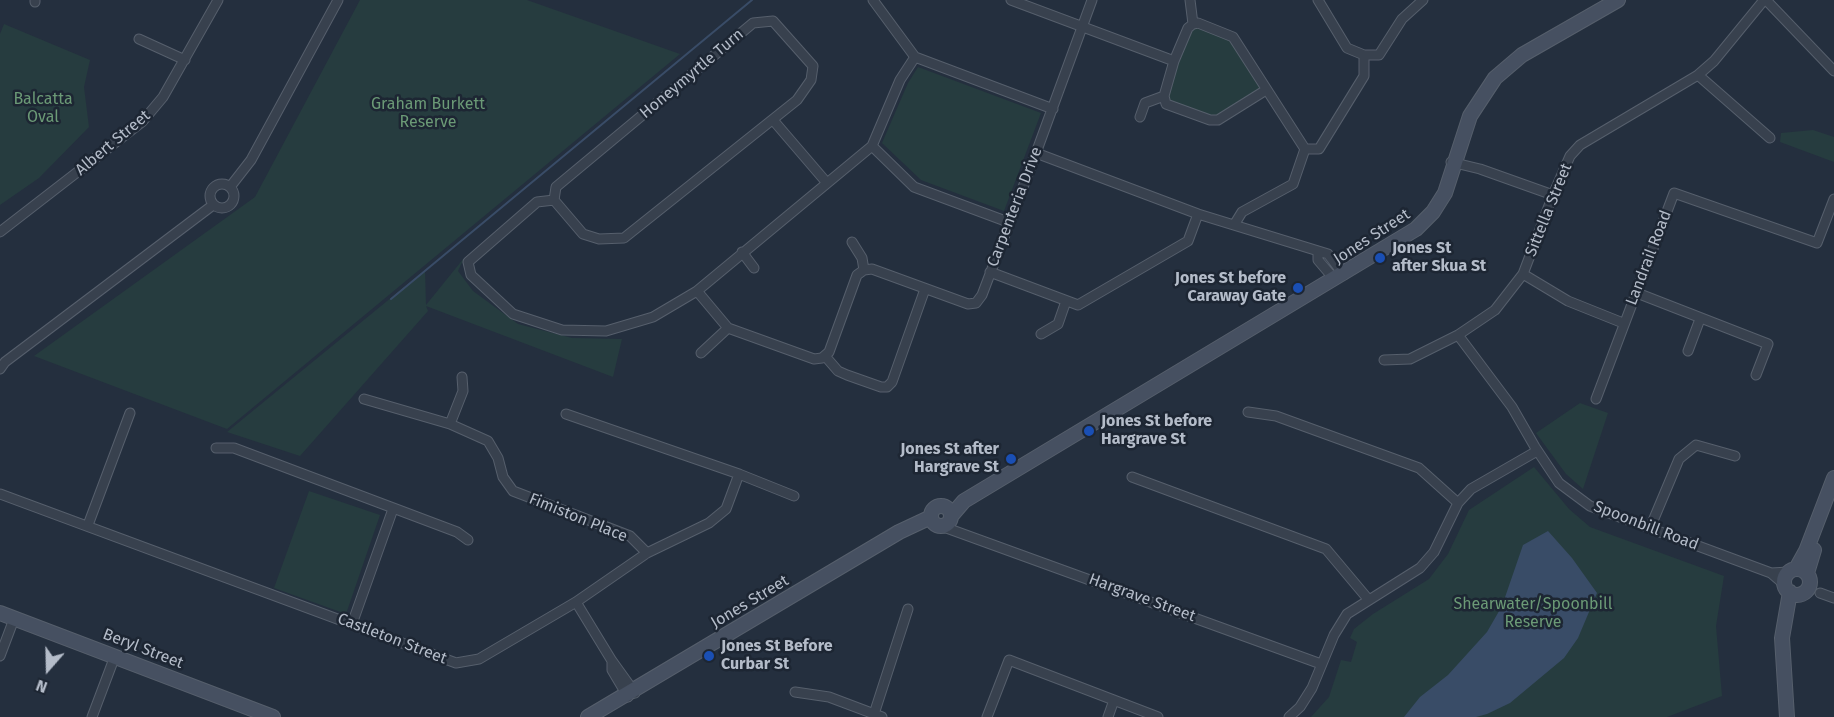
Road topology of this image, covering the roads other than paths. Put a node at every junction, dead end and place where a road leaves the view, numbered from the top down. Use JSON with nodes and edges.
{"nodes":[{"id":1,"x":218,"y":0,"type":"edge"},
{"id":2,"x":338,"y":0,"type":"edge"},
{"id":3,"x":873,"y":0,"type":"edge"},
{"id":4,"x":1011,"y":0,"type":"edge"},
{"id":5,"x":1092,"y":0,"type":"edge"},
{"id":6,"x":1190,"y":0,"type":"edge"},
{"id":7,"x":1318,"y":0,"type":"edge"},
{"id":8,"x":1423,"y":0,"type":"edge"},
{"id":9,"x":1606,"y":0,"type":"edge"},
{"id":10,"x":1618,"y":0,"type":"edge"},
{"id":11,"x":1765,"y":0,"type":"edge"},
{"id":12,"x":1193,"y":24,"type":"junction"},
{"id":13,"x":1081,"y":27,"type":"junction"},
{"id":14,"x":139,"y":39,"type":"dead end"},
{"id":15,"x":1364,"y":55,"type":"junction"},
{"id":16,"x":915,"y":57,"type":"junction"},
{"id":17,"x":185,"y":60,"type":"junction"},
{"id":18,"x":1174,"y":61,"type":"junction"},
{"id":19,"x":1834,"y":71,"type":"edge"},
{"id":20,"x":1698,"y":75,"type":"junction"},
{"id":21,"x":1266,"y":90,"type":"junction"},
{"id":22,"x":1164,"y":96,"type":"junction"},
{"id":23,"x":1053,"y":109,"type":"junction"},
{"id":24,"x":1140,"y":117,"type":"dead end"},
{"id":25,"x":773,"y":120,"type":"junction"},
{"id":26,"x":1770,"y":138,"type":"dead end"},
{"id":27,"x":872,"y":146,"type":"junction"},
{"id":28,"x":1305,"y":149,"type":"junction"},
{"id":29,"x":1036,"y":153,"type":"junction"},
{"id":30,"x":1453,"y":159,"type":"junction"},
{"id":31,"x":827,"y":183,"type":"junction"},
{"id":32,"x":230,"y":187,"type":"junction"},
{"id":33,"x":1553,"y":195,"type":"junction"},
{"id":34,"x":1834,"y":199,"type":"edge"},
{"id":35,"x":554,"y":200,"type":"junction"},
{"id":36,"x":213,"y":204,"type":"junction"},
{"id":37,"x":1198,"y":214,"type":"junction"},
{"id":38,"x":1008,"y":222,"type":"junction"},
{"id":39,"x":1233,"y":225,"type":"junction"},
{"id":40,"x":0,"y":232,"type":"edge"},
{"id":41,"x":852,"y":243,"type":"dead end"},
{"id":42,"x":742,"y":252,"type":"junction"},
{"id":43,"x":754,"y":268,"type":"dead end"},
{"id":44,"x":864,"y":270,"type":"junction"},
{"id":45,"x":990,"y":272,"type":"junction"},
{"id":46,"x":1523,"y":274,"type":"junction"},
{"id":47,"x":1338,"y":275,"type":"junction"},
{"id":48,"x":925,"y":290,"type":"junction"},
{"id":49,"x":697,"y":291,"type":"junction"},
{"id":50,"x":1637,"y":293,"type":"junction"},
{"id":51,"x":1066,"y":301,"type":"junction"},
{"id":52,"x":1700,"y":320,"type":"junction"},
{"id":53,"x":1623,"y":323,"type":"junction"},
{"id":54,"x":728,"y":328,"type":"junction"},
{"id":55,"x":1041,"y":334,"type":"dead end"},
{"id":56,"x":1458,"y":335,"type":"junction"},
{"id":57,"x":1688,"y":351,"type":"dead end"},
{"id":58,"x":701,"y":353,"type":"dead end"},
{"id":59,"x":825,"y":356,"type":"junction"},
{"id":60,"x":1384,"y":360,"type":"dead end"},
{"id":61,"x":0,"y":369,"type":"edge"},
{"id":62,"x":1756,"y":375,"type":"dead end"},
{"id":63,"x":462,"y":377,"type":"dead end"},
{"id":64,"x":364,"y":399,"type":"dead end"},
{"id":65,"x":1596,"y":399,"type":"dead end"},
{"id":66,"x":1248,"y":412,"type":"dead end"},
{"id":67,"x":130,"y":413,"type":"dead end"},
{"id":68,"x":566,"y":414,"type":"dead end"},
{"id":69,"x":450,"y":424,"type":"junction"},
{"id":70,"x":216,"y":448,"type":"dead end"},
{"id":71,"x":1538,"y":451,"type":"junction"},
{"id":72,"x":1735,"y":456,"type":"dead end"},
{"id":73,"x":739,"y":474,"type":"junction"},
{"id":74,"x":1132,"y":477,"type":"dead end"},
{"id":75,"x":1834,"y":478,"type":"edge"},
{"id":76,"x":0,"y":494,"type":"edge"},
{"id":77,"x":794,"y":496,"type":"dead end"},
{"id":78,"x":1834,"y":498,"type":"edge"},
{"id":79,"x":1458,"y":503,"type":"junction"},
{"id":80,"x":393,"y":509,"type":"junction"},
{"id":81,"x":942,"y":518,"type":"junction"},
{"id":82,"x":88,"y":525,"type":"junction"},
{"id":83,"x":1650,"y":528,"type":"junction"},
{"id":84,"x":468,"y":540,"type":"dead end"},
{"id":85,"x":647,"y":554,"type":"junction"},
{"id":86,"x":1794,"y":581,"type":"junction"},
{"id":87,"x":1820,"y":593,"type":"dead end"},
{"id":88,"x":1834,"y":598,"type":"edge"},
{"id":89,"x":1368,"y":599,"type":"junction"},
{"id":90,"x":576,"y":602,"type":"junction"},
{"id":91,"x":908,"y":609,"type":"dead end"},
{"id":92,"x":0,"y":613,"type":"edge"},
{"id":93,"x":14,"y":619,"type":"junction"},
{"id":94,"x":352,"y":624,"type":"junction"},
{"id":95,"x":0,"y":656,"type":"edge"},
{"id":96,"x":115,"y":656,"type":"junction"},
{"id":97,"x":1321,"y":664,"type":"junction"},
{"id":98,"x":795,"y":692,"type":"dead end"},
{"id":99,"x":631,"y":694,"type":"junction"},
{"id":100,"x":1114,"y":700,"type":"junction"},
{"id":101,"x":878,"y":716,"type":"edge"},
{"id":102,"x":92,"y":717,"type":"edge"},
{"id":103,"x":273,"y":717,"type":"edge"},
{"id":104,"x":588,"y":717,"type":"edge"},
{"id":105,"x":600,"y":717,"type":"edge"},
{"id":106,"x":987,"y":717,"type":"edge"},
{"id":107,"x":1108,"y":717,"type":"edge"},
{"id":108,"x":1158,"y":717,"type":"edge"},
{"id":109,"x":1289,"y":717,"type":"edge"},
{"id":110,"x":1787,"y":717,"type":"edge"},
{"id":111,"x":1796,"y":717,"type":"edge"}],
"edges":[{"from":1,"to":17,"type":"street","name":"Albert Street"},
{"from":2,"to":32,"type":"street"},
{"from":3,"to":16,"type":"street"},
{"from":4,"to":13,"type":"street"},
{"from":5,"to":13,"type":"street","name":"Carpenteria Drive"},
{"from":6,"to":12,"type":"street"},
{"from":7,"to":15,"type":"street"},
{"from":8,"to":15,"type":"street"},
{"from":9,"to":30,"type":"street","name":"Jones Street"},
{"from":10,"to":30,"type":"street","name":"Jones Street"},
{"from":11,"to":19,"type":"street"},
{"from":11,"to":20,"type":"street","name":"Sittella Street"},
{"from":12,"to":18,"type":"street"},
{"from":12,"to":21,"type":"street"},
{"from":13,"to":18,"type":"street"},
{"from":13,"to":23,"type":"street","name":"Carpenteria Drive"},
{"from":14,"to":17,"type":"street"},
{"from":15,"to":28,"type":"street"},
{"from":16,"to":23,"type":"street"},
{"from":16,"to":27,"type":"street"},
{"from":17,"to":40,"type":"street","name":"Albert Street"},
{"from":18,"to":22,"type":"street"},
{"from":20,"to":26,"type":"street"},
{"from":20,"to":33,"type":"street","name":"Sittella Street"},
{"from":21,"to":22,"type":"street"},
{"from":21,"to":28,"type":"street"},
{"from":22,"to":24,"type":"street"},
{"from":23,"to":29,"type":"street","name":"Carpenteria Drive"},
{"from":25,"to":31,"type":"street"},
{"from":25,"to":35,"type":"street","name":"Honeymyrtle Turn"},
{"from":25,"to":35,"type":"street","name":"Honeymyrtle Turn"},
{"from":27,"to":31,"type":"street"},
{"from":27,"to":38,"type":"street"},
{"from":28,"to":39,"type":"street"},
{"from":29,"to":37,"type":"street"},
{"from":29,"to":38,"type":"street","name":"Carpenteria Drive"},
{"from":30,"to":33,"type":"street"},
{"from":30,"to":47,"type":"street","name":"Jones Street"},
{"from":31,"to":42,"type":"street"},
{"from":32,"to":36,"type":"street"},
{"from":32,"to":36,"type":"street"},
{"from":33,"to":46,"type":"street","name":"Sittella Street"},
{"from":34,"to":50,"type":"street","name":"Landrail Road"},
{"from":35,"to":49,"type":"street"},
{"from":36,"to":61,"type":"street"},
{"from":37,"to":39,"type":"street"},
{"from":37,"to":51,"type":"street"},
{"from":38,"to":45,"type":"street","name":"Carpenteria Drive"},
{"from":39,"to":47,"type":"street"},
{"from":41,"to":44,"type":"street"},
{"from":42,"to":43,"type":"street"},
{"from":42,"to":49,"type":"street"},
{"from":44,"to":48,"type":"street","name":"Carpenteria Drive"},
{"from":44,"to":59,"type":"street"},
{"from":45,"to":48,"type":"street","name":"Carpenteria Drive"},
{"from":45,"to":51,"type":"street"},
{"from":46,"to":53,"type":"street"},
{"from":46,"to":56,"type":"street","name":"Sittella Street"},
{"from":47,"to":81,"type":"street","name":"Jones Street"},
{"from":48,"to":59,"type":"street"},
{"from":49,"to":54,"type":"street"},
{"from":50,"to":52,"type":"street"},
{"from":50,"to":53,"type":"street","name":"Landrail Road"},
{"from":51,"to":55,"type":"street"},
{"from":52,"to":57,"type":"street"},
{"from":52,"to":62,"type":"street"},
{"from":53,"to":65,"type":"street","name":"Landrail Road"},
{"from":54,"to":58,"type":"street"},
{"from":54,"to":59,"type":"street"},
{"from":56,"to":60,"type":"street","name":"Sittella Street"},
{"from":56,"to":71,"type":"street","name":"Spoonbill Road"},
{"from":63,"to":69,"type":"street"},
{"from":64,"to":69,"type":"street","name":"Fimiston Place"},
{"from":66,"to":79,"type":"street"},
{"from":67,"to":82,"type":"street"},
{"from":68,"to":73,"type":"street"},
{"from":69,"to":85,"type":"street","name":"Fimiston Place"},
{"from":70,"to":80,"type":"street"},
{"from":71,"to":79,"type":"street"},
{"from":71,"to":83,"type":"street","name":"Spoonbill Road"},
{"from":72,"to":83,"type":"street"},
{"from":73,"to":77,"type":"street"},
{"from":73,"to":85,"type":"street","name":"Castleton Street"},
{"from":74,"to":89,"type":"street"},
{"from":75,"to":86,"type":"street"},
{"from":76,"to":82,"type":"street","name":"Castleton Street"},
{"from":78,"to":86,"type":"street"},
{"from":79,"to":89,"type":"street"},
{"from":80,"to":84,"type":"street"},
{"from":80,"to":94,"type":"street"},
{"from":81,"to":97,"type":"street","name":"Hargrave Street"},
{"from":81,"to":99,"type":"street","name":"Jones Street"},
{"from":82,"to":94,"type":"street","name":"Castleton Street"},
{"from":83,"to":86,"type":"street","name":"Spoonbill Road"},
{"from":85,"to":90,"type":"street","name":"Castleton Street"},
{"from":86,"to":110,"type":"street"},
{"from":86,"to":111,"type":"street"},
{"from":87,"to":88,"type":"street"},
{"from":89,"to":97,"type":"street"},
{"from":90,"to":94,"type":"street","name":"Castleton Street"},
{"from":90,"to":99,"type":"street"},
{"from":91,"to":101,"type":"street"},
{"from":92,"to":93,"type":"street","name":"Beryl Street"},
{"from":93,"to":95,"type":"street"},
{"from":93,"to":96,"type":"street","name":"Beryl Street"},
{"from":96,"to":102,"type":"street"},
{"from":96,"to":103,"type":"street","name":"Beryl Street"},
{"from":97,"to":109,"type":"street"},
{"from":98,"to":101,"type":"street"},
{"from":99,"to":104,"type":"street","name":"Jones Street"},
{"from":99,"to":105,"type":"street","name":"Jones Street"},
{"from":100,"to":106,"type":"street"},
{"from":100,"to":107,"type":"street"},
{"from":100,"to":108,"type":"street"}]}
